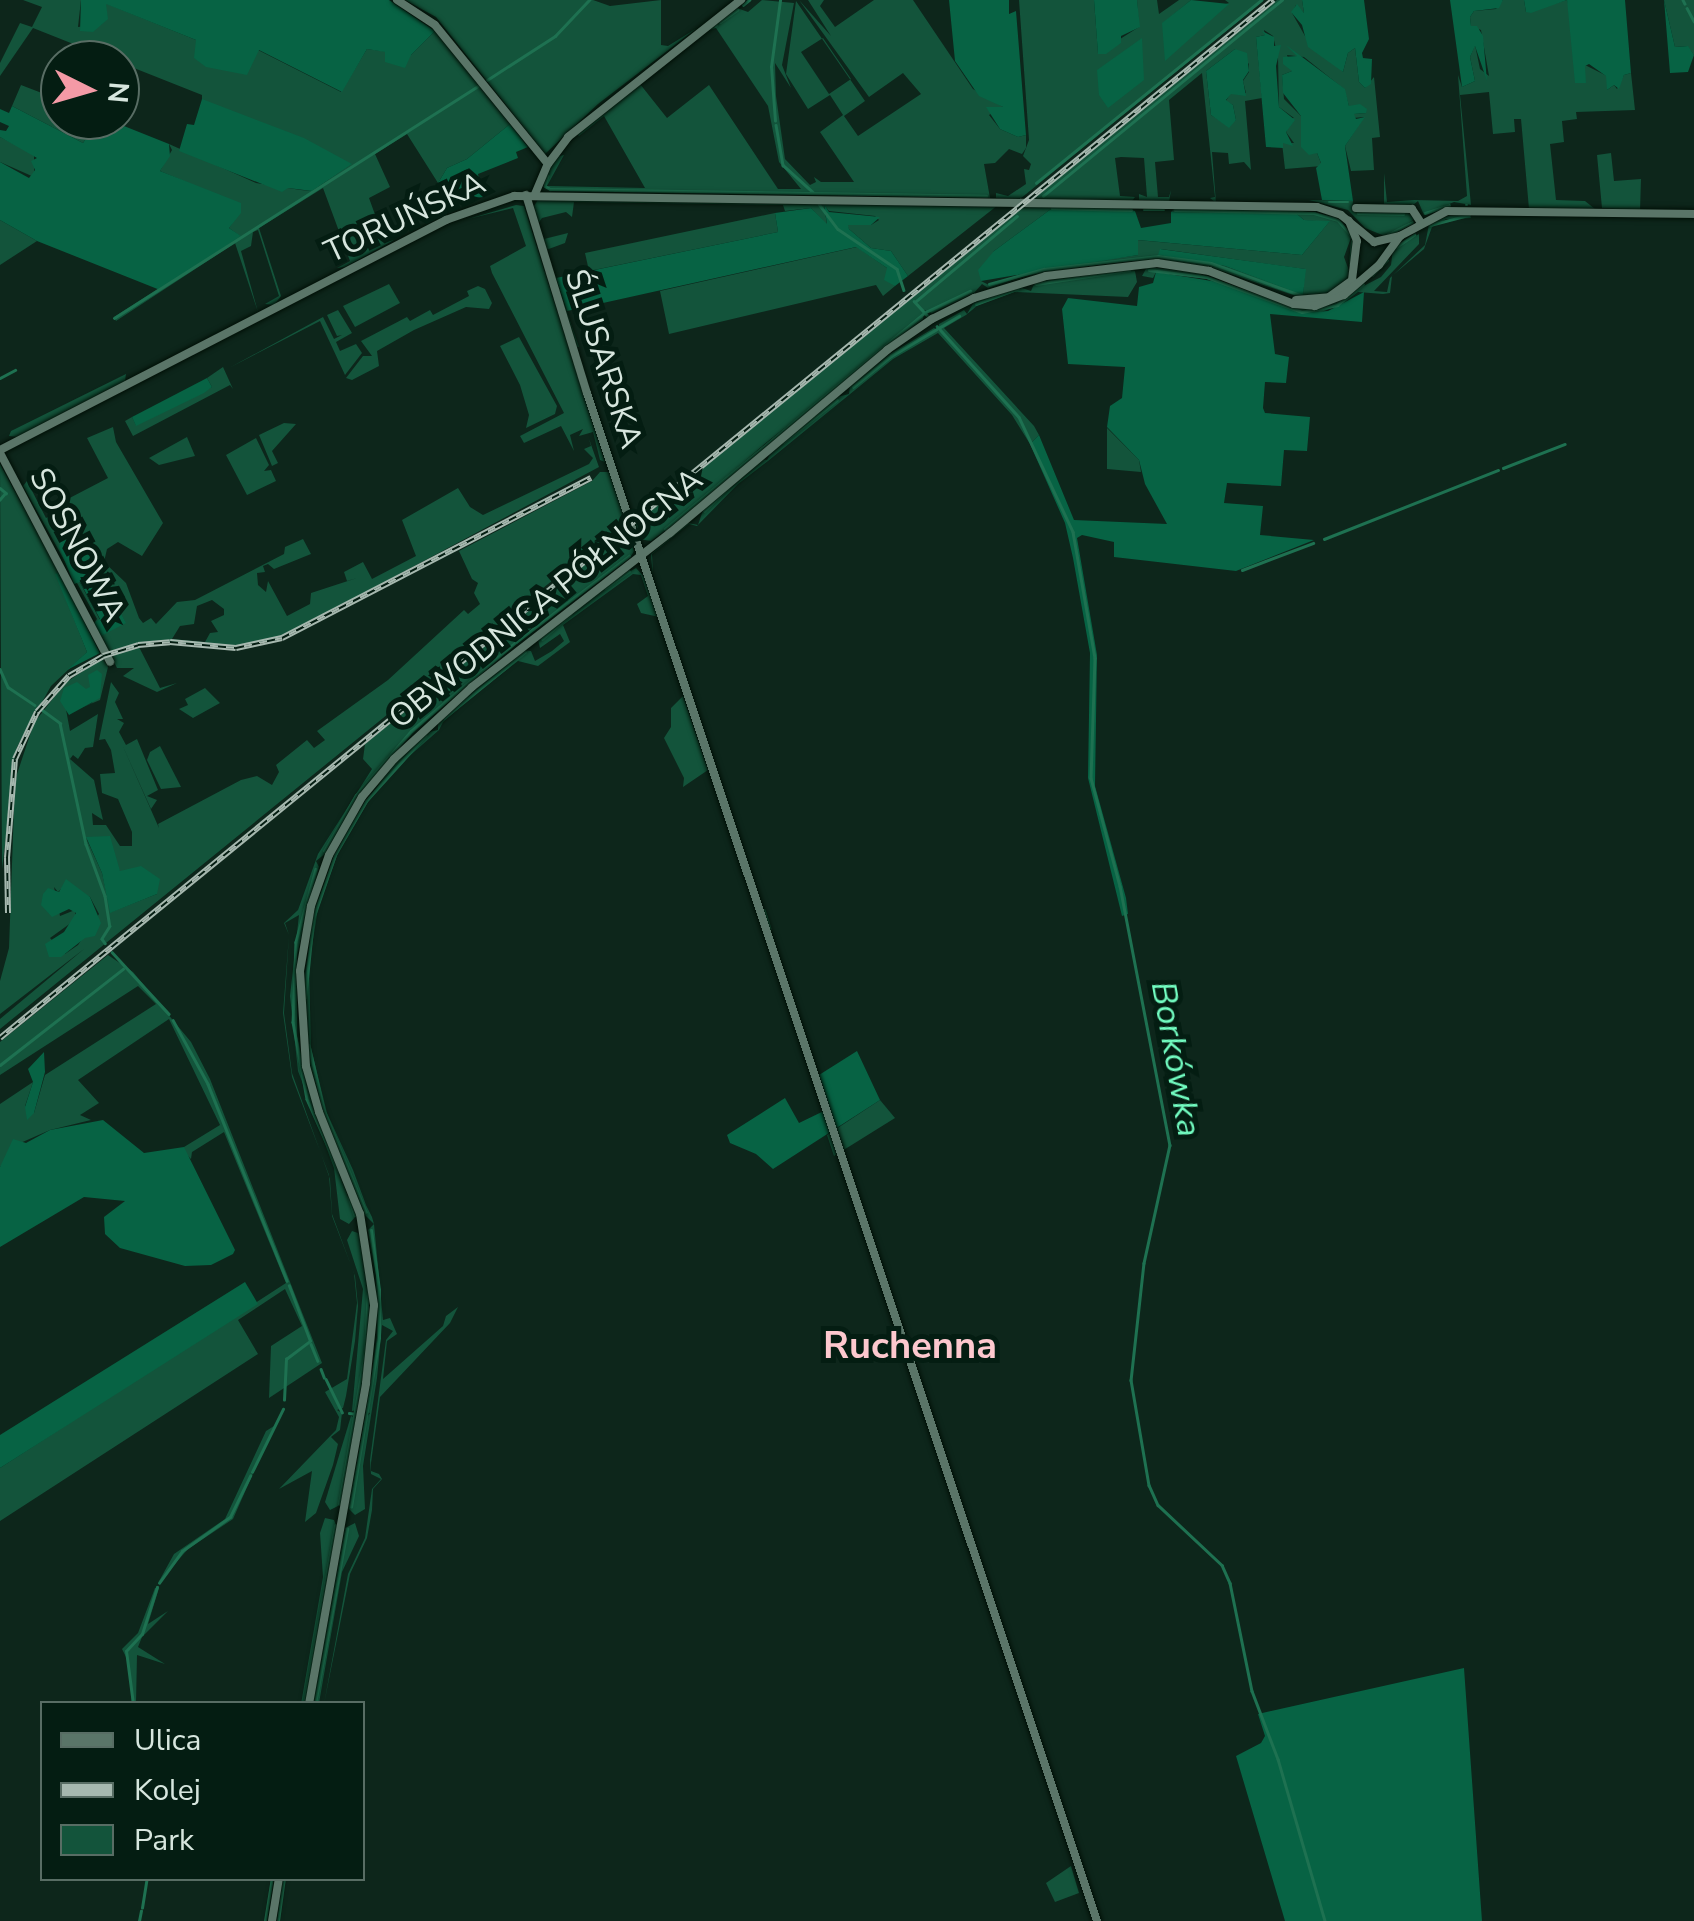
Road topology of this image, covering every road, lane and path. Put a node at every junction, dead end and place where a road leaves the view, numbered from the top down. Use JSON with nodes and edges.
{"nodes":[{"id":1,"x":396,"y":0,"type":"edge"},
{"id":2,"x":741,"y":0,"type":"edge"},
{"id":3,"x":548,"y":164,"type":"junction"},
{"id":4,"x":531,"y":195,"type":"junction"},
{"id":5,"x":1356,"y":208,"type":"dead end"},
{"id":6,"x":1694,"y":214,"type":"edge"},
{"id":7,"x":1349,"y":221,"type":"junction"},
{"id":8,"x":1421,"y":224,"type":"junction"},
{"id":9,"x":1400,"y":236,"type":"junction"},
{"id":10,"x":1373,"y":242,"type":"junction"},
{"id":11,"x":1356,"y":246,"type":"junction"},
{"id":12,"x":1382,"y":256,"type":"junction"},
{"id":13,"x":1356,"y":263,"type":"junction"},
{"id":14,"x":1372,"y":269,"type":"junction"},
{"id":15,"x":1286,"y":300,"type":"junction"},
{"id":16,"x":0,"y":452,"type":"edge"},
{"id":17,"x":641,"y":554,"type":"junction"},
{"id":18,"x":110,"y":662,"type":"dead end"},
{"id":19,"x":310,"y":1701,"type":"edge"},
{"id":20,"x":279,"y":1881,"type":"edge"},
{"id":21,"x":272,"y":1921,"type":"edge"},
{"id":22,"x":1096,"y":1921,"type":"edge"}],
"edges":[{"from":1,"to":3,"type":"street"},
{"from":2,"to":3,"type":"street"},
{"from":3,"to":4,"type":"street"},
{"from":4,"to":7,"type":"street","name":"TORUŃSKA"},
{"from":4,"to":16,"type":"street","name":"TORUŃSKA"},
{"from":4,"to":17,"type":"street","name":"ŚLUSARSKA"},
{"from":5,"to":8,"type":"street"},
{"from":6,"to":8,"type":"street"},
{"from":7,"to":10,"type":"street"},
{"from":7,"to":11,"type":"street"},
{"from":8,"to":9,"type":"street"},
{"from":9,"to":10,"type":"street"},
{"from":9,"to":12,"type":"street"},
{"from":10,"to":11,"type":"street"},
{"from":10,"to":12,"type":"street"},
{"from":11,"to":13,"type":"street"},
{"from":12,"to":14,"type":"street"},
{"from":13,"to":14,"type":"street"},
{"from":13,"to":15,"type":"street","name":"OBWODNICA PÓŁNOCNA"},
{"from":14,"to":15,"type":"street","name":"OBWODNICA PÓŁNOCNA"},
{"from":15,"to":17,"type":"street","name":"OBWODNICA PÓŁNOCNA"},
{"from":16,"to":18,"type":"street","name":"SOSNOWA"},
{"from":17,"to":19,"type":"street","name":"OBWODNICA PÓŁNOCNA"},
{"from":17,"to":22,"type":"street","name":"ŚLUSARSKA"},
{"from":20,"to":21,"type":"street"}]}
